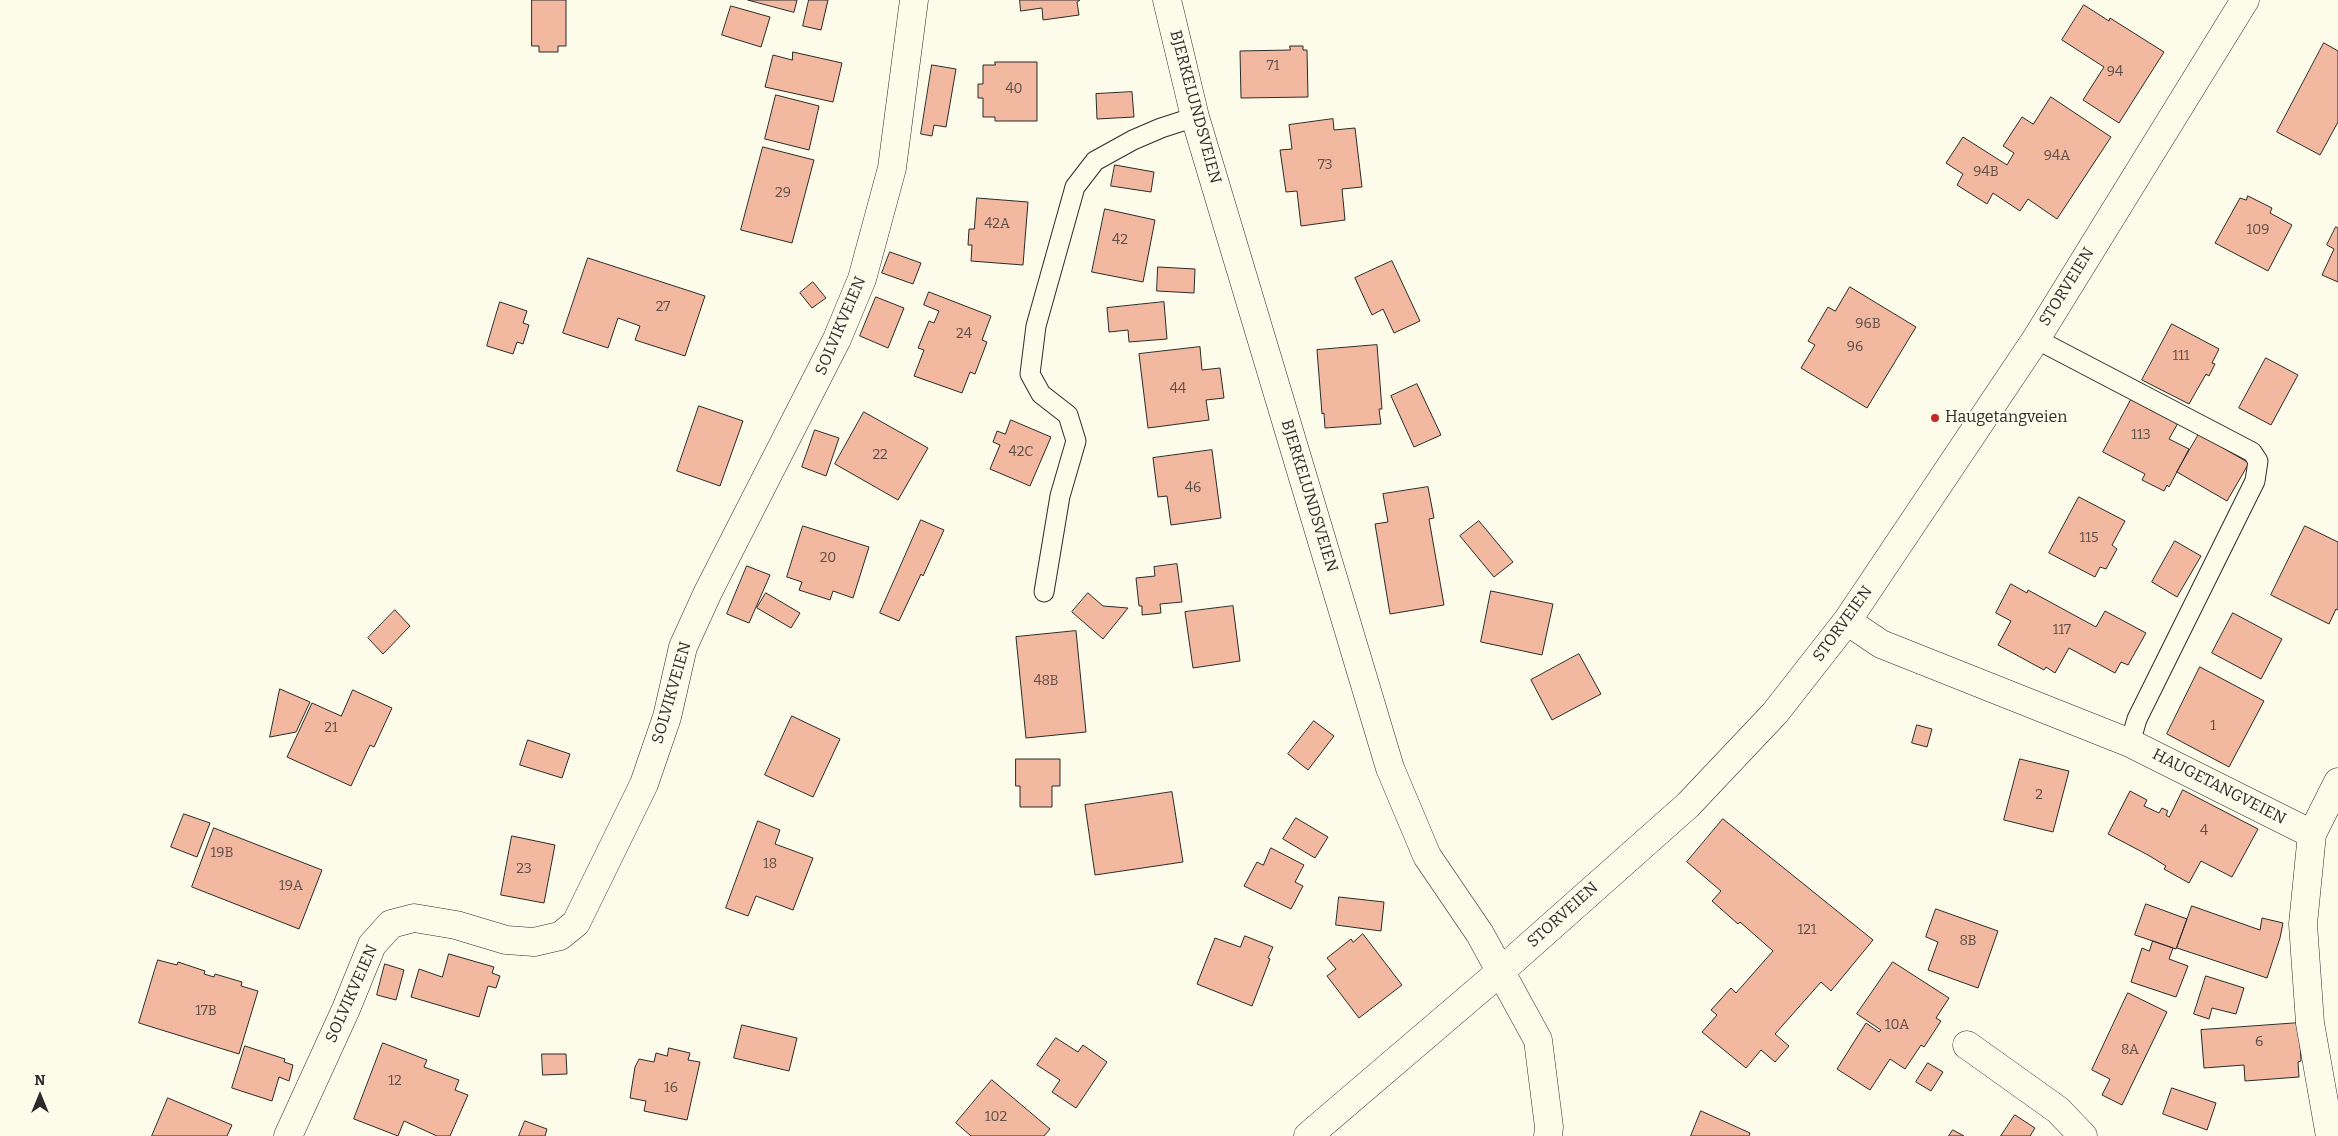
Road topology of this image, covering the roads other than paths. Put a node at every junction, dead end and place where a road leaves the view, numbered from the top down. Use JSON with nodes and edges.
{"nodes":[{"id":1,"x":914,"y":0,"type":"edge"},
{"id":2,"x":1167,"y":0,"type":"edge"},
{"id":3,"x":2245,"y":0,"type":"edge"},
{"id":4,"x":1196,"y":117,"type":"junction"},
{"id":5,"x":2036,"y":339,"type":"junction"},
{"id":6,"x":1044,"y":592,"type":"dead end"},
{"id":7,"x":1847,"y":621,"type":"junction"},
{"id":8,"x":2130,"y":743,"type":"junction"},
{"id":9,"x":2338,"y":782,"type":"edge"},
{"id":10,"x":2312,"y":834,"type":"junction"},
{"id":11,"x":1501,"y":971,"type":"junction"},
{"id":12,"x":1967,"y":1045,"type":"dead end"},
{"id":13,"x":288,"y":1136,"type":"edge"},
{"id":14,"x":1308,"y":1136,"type":"edge"},
{"id":15,"x":1548,"y":1136,"type":"edge"},
{"id":16,"x":2082,"y":1136,"type":"edge"},
{"id":17,"x":2330,"y":1136,"type":"edge"}],
"edges":[{"from":1,"to":13,"type":"street","name":"SOLVIKVEIEN"},
{"from":2,"to":4,"type":"street","name":"BJERKELUNDSVEIEN"},
{"from":3,"to":5,"type":"street","name":"STORVEIEN"},
{"from":4,"to":6,"type":"lane"},
{"from":4,"to":11,"type":"street","name":"BJERKELUNDSVEIEN"},
{"from":5,"to":7,"type":"street","name":"STORVEIEN"},
{"from":5,"to":8,"type":"lane"},
{"from":7,"to":8,"type":"street","name":"HAUGETANGVEIEN"},
{"from":7,"to":11,"type":"street","name":"STORVEIEN"},
{"from":8,"to":10,"type":"street","name":"HAUGETANGVEIEN"},
{"from":9,"to":10,"type":"street"},
{"from":10,"to":17,"type":"street"},
{"from":11,"to":14,"type":"street","name":"STORVEIEN"},
{"from":11,"to":15,"type":"street","name":"BJERKELUNDSVEIEN"},
{"from":12,"to":16,"type":"street"}]}
